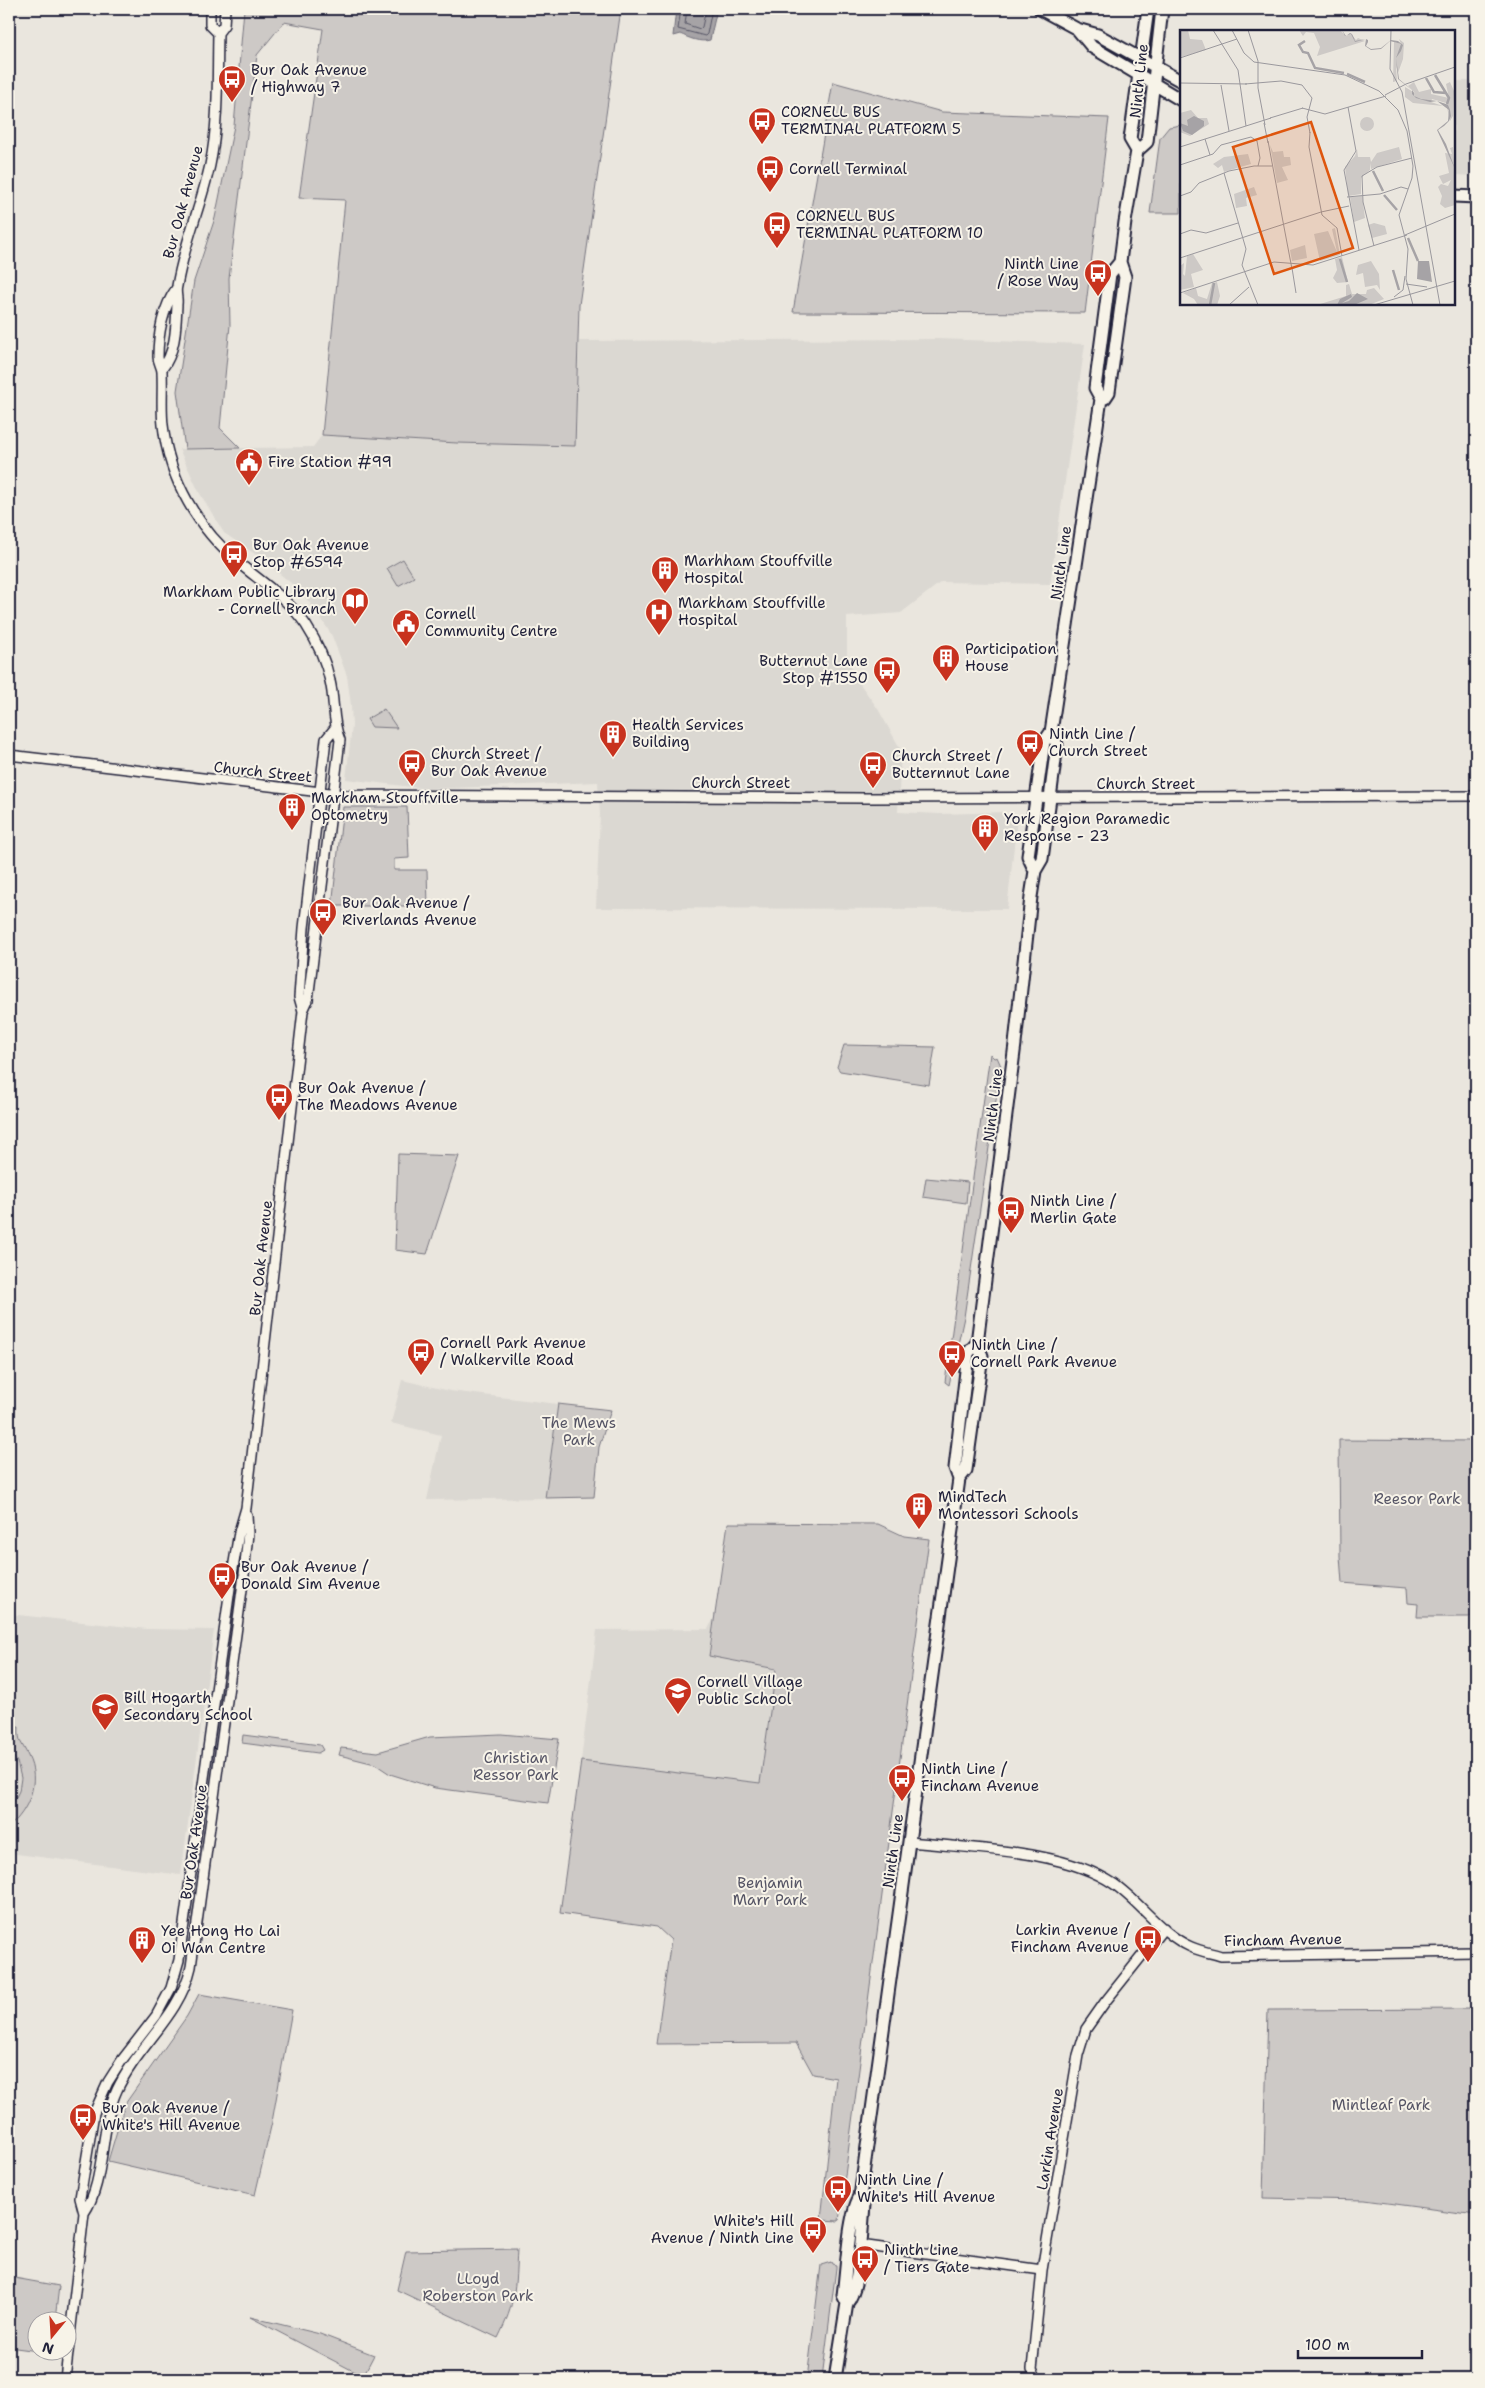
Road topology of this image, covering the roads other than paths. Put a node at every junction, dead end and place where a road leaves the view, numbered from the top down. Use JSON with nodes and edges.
{"nodes":[{"id":1,"x":210,"y":9,"type":"edge"},
{"id":2,"x":225,"y":9,"type":"edge"},
{"id":3,"x":1040,"y":9,"type":"edge"},
{"id":4,"x":1148,"y":9,"type":"edge"},
{"id":5,"x":1162,"y":9,"type":"edge"},
{"id":6,"x":1077,"y":29,"type":"junction"},
{"id":7,"x":218,"y":32,"type":"junction"},
{"id":8,"x":1140,"y":57,"type":"junction"},
{"id":9,"x":1154,"y":66,"type":"junction"},
{"id":10,"x":1139,"y":77,"type":"junction"},
{"id":11,"x":1180,"y":80,"type":"edge"},
{"id":12,"x":1153,"y":85,"type":"junction"},
{"id":13,"x":1180,"y":99,"type":"edge"},
{"id":14,"x":1137,"y":151,"type":"junction"},
{"id":15,"x":1455,"y":196,"type":"edge"},
{"id":16,"x":1476,"y":197,"type":"edge"},
{"id":17,"x":176,"y":289,"type":"junction"},
{"id":18,"x":162,"y":370,"type":"junction"},
{"id":19,"x":335,"y":728,"type":"junction"},
{"id":20,"x":1051,"y":732,"type":"junction"},
{"id":21,"x":9,"y":755,"type":"edge"},
{"id":22,"x":321,"y":792,"type":"junction"},
{"id":23,"x":334,"y":794,"type":"junction"},
{"id":24,"x":1476,"y":796,"type":"edge"},
{"id":25,"x":1035,"y":797,"type":"junction"},
{"id":26,"x":1050,"y":798,"type":"junction"},
{"id":27,"x":1035,"y":871,"type":"junction"},
{"id":28,"x":303,"y":1011,"type":"junction"},
{"id":29,"x":246,"y":1508,"type":"junction"},
{"id":30,"x":910,"y":1842,"type":"junction"},
{"id":31,"x":1164,"y":1928,"type":"junction"},
{"id":32,"x":1476,"y":1952,"type":"edge"},
{"id":33,"x":860,"y":2197,"type":"junction"},
{"id":34,"x":84,"y":2214,"type":"junction"},
{"id":35,"x":860,"y":2245,"type":"junction"},
{"id":36,"x":1042,"y":2270,"type":"junction"},
{"id":37,"x":847,"y":2303,"type":"junction"},
{"id":38,"x":65,"y":2379,"type":"edge"},
{"id":39,"x":835,"y":2379,"type":"edge"},
{"id":40,"x":1037,"y":2379,"type":"edge"}],
"edges":[{"from":1,"to":7,"type":"street","name":"Bur Oak Avenue"},
{"from":2,"to":7,"type":"street","name":"Bur Oak Avenue"},
{"from":3,"to":6,"type":"main road"},
{"from":4,"to":8,"type":"main road","name":"Ninth Line"},
{"from":5,"to":9,"type":"main road","name":"Ninth Line"},
{"from":6,"to":8,"type":"main road"},
{"from":6,"to":10,"type":"main road"},
{"from":7,"to":17,"type":"street","name":"Bur Oak Avenue"},
{"from":8,"to":9,"type":"main road"},
{"from":8,"to":10,"type":"main road","name":"Ninth Line"},
{"from":9,"to":11,"type":"main road"},
{"from":9,"to":12,"type":"main road","name":"Ninth Line"},
{"from":10,"to":12,"type":"main road"},
{"from":10,"to":14,"type":"main road","name":"Ninth Line"},
{"from":12,"to":13,"type":"main road"},
{"from":12,"to":14,"type":"main road","name":"Ninth Line"},
{"from":14,"to":20,"type":"main road","name":"Ninth Line"},
{"from":15,"to":16,"type":"main road"},
{"from":17,"to":18,"type":"street","name":"Bur Oak Avenue"},
{"from":17,"to":18,"type":"street","name":"Bur Oak Avenue"},
{"from":18,"to":19,"type":"street","name":"Bur Oak Avenue"},
{"from":19,"to":22,"type":"street","name":"Bur Oak Avenue"},
{"from":19,"to":23,"type":"street","name":"Bur Oak Avenue"},
{"from":20,"to":25,"type":"main road","name":"Ninth Line"},
{"from":20,"to":26,"type":"main road","name":"Ninth Line"},
{"from":21,"to":22,"type":"street","name":"Church Street"},
{"from":22,"to":23,"type":"street","name":"Church Street"},
{"from":22,"to":28,"type":"street","name":"Bur Oak Avenue"},
{"from":23,"to":25,"type":"street","name":"Church Street"},
{"from":23,"to":28,"type":"street","name":"Bur Oak Avenue"},
{"from":24,"to":26,"type":"street","name":"Church Street"},
{"from":25,"to":26,"type":"street","name":"Church Street"},
{"from":25,"to":27,"type":"main road","name":"Ninth Line"},
{"from":26,"to":27,"type":"main road","name":"Ninth Line"},
{"from":27,"to":30,"type":"main road","name":"Ninth Line"},
{"from":28,"to":29,"type":"street","name":"Bur Oak Avenue"},
{"from":29,"to":34,"type":"street","name":"Bur Oak Avenue"},
{"from":29,"to":34,"type":"street","name":"Bur Oak Avenue"},
{"from":30,"to":31,"type":"street","name":"Fincham Avenue"},
{"from":30,"to":33,"type":"main road","name":"Ninth Line"},
{"from":31,"to":32,"type":"street","name":"Fincham Avenue"},
{"from":31,"to":36,"type":"street","name":"Larkin Avenue"},
{"from":33,"to":35,"type":"main road","name":"Ninth Line"},
{"from":33,"to":37,"type":"main road","name":"Ninth Line"},
{"from":34,"to":38,"type":"street","name":"Bur Oak Avenue"},
{"from":35,"to":36,"type":"street"},
{"from":35,"to":37,"type":"main road","name":"Ninth Line"},
{"from":36,"to":40,"type":"street","name":"Larkin Avenue"},
{"from":37,"to":39,"type":"main road","name":"Ninth Line"}]}
